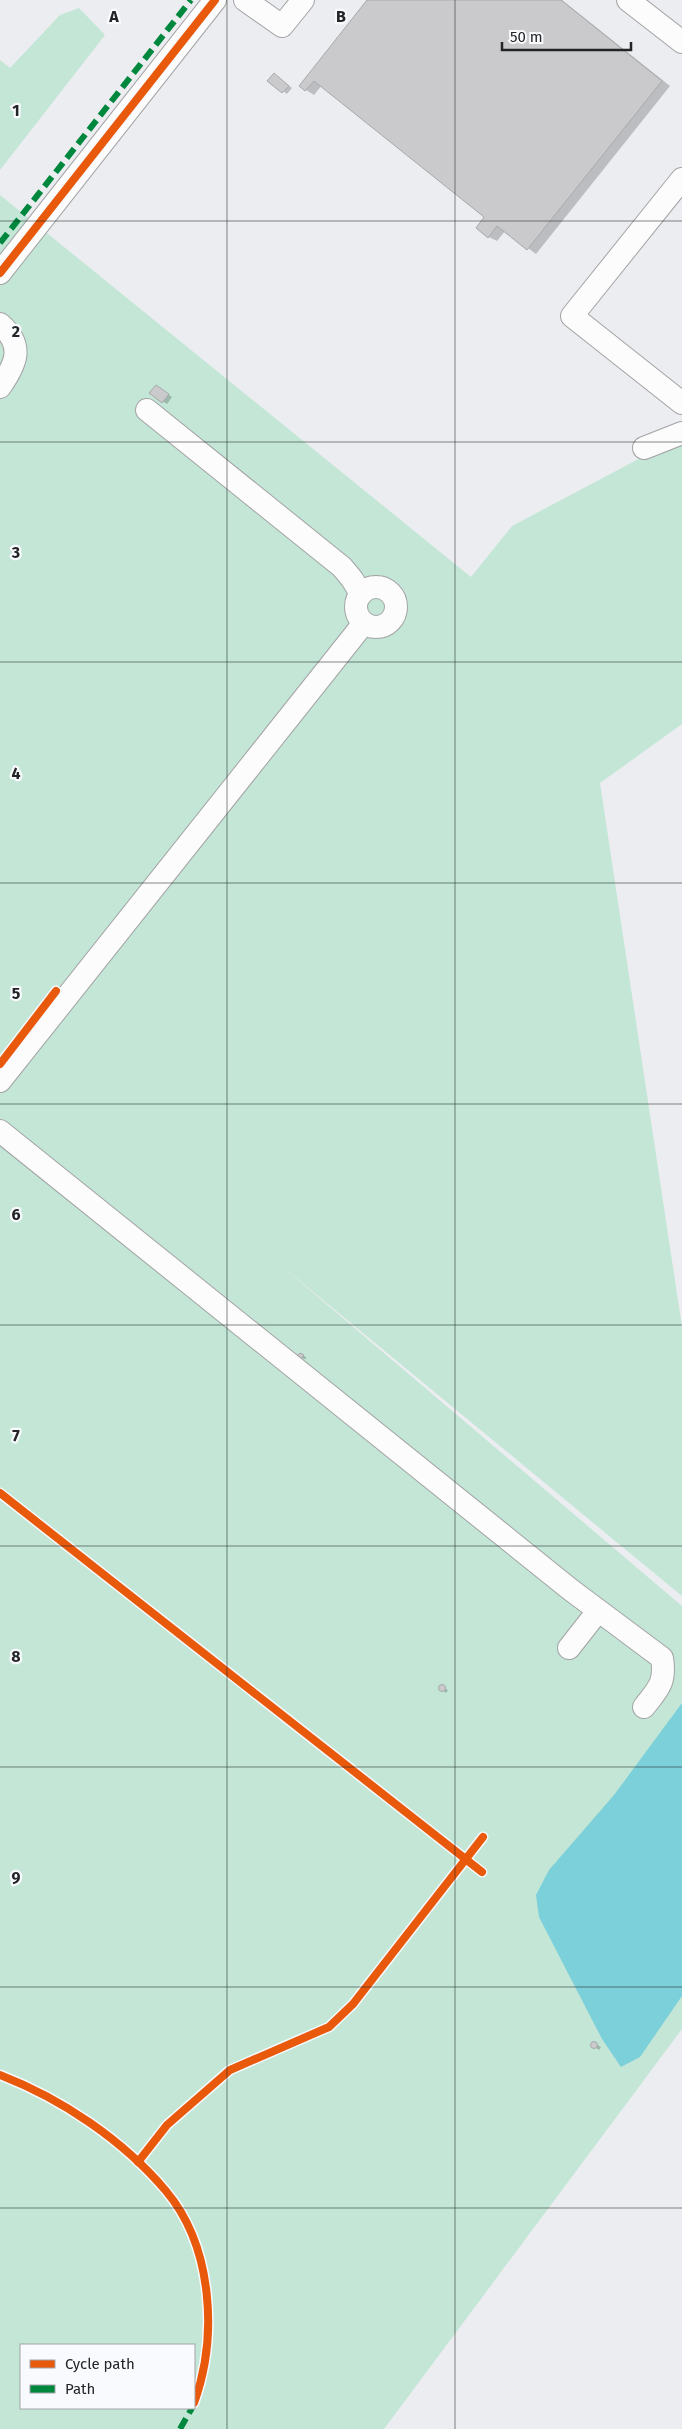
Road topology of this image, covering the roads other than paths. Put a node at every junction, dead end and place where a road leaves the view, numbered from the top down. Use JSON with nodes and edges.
{"nodes":[{"id":1,"x":215,"y":0,"type":"edge"},
{"id":2,"x":245,"y":0,"type":"edge"},
{"id":3,"x":304,"y":0,"type":"edge"},
{"id":4,"x":628,"y":0,"type":"edge"},
{"id":5,"x":682,"y":42,"type":"edge"},
{"id":6,"x":682,"y":179,"type":"edge"},
{"id":7,"x":0,"y":273,"type":"edge"},
{"id":8,"x":0,"y":324,"type":"edge"},
{"id":9,"x":0,"y":388,"type":"edge"},
{"id":10,"x":682,"y":403,"type":"edge"},
{"id":11,"x":147,"y":410,"type":"dead end"},
{"id":12,"x":682,"y":433,"type":"edge"},
{"id":13,"x":644,"y":448,"type":"dead end"},
{"id":14,"x":361,"y":594,"type":"junction"},
{"id":15,"x":364,"y":623,"type":"junction"},
{"id":16,"x":0,"y":1081,"type":"edge"},
{"id":17,"x":0,"y":1131,"type":"edge"},
{"id":18,"x":598,"y":1611,"type":"junction"},
{"id":19,"x":569,"y":1648,"type":"dead end"},
{"id":20,"x":644,"y":1707,"type":"dead end"}],
"edges":[{"from":1,"to":7,"type":"street"},
{"from":2,"to":3,"type":"street"},
{"from":4,"to":5,"type":"street"},
{"from":6,"to":10,"type":"street"},
{"from":8,"to":9,"type":"street"},
{"from":11,"to":14,"type":"street"},
{"from":12,"to":13,"type":"street"},
{"from":14,"to":15,"type":"street"},
{"from":14,"to":15,"type":"street"},
{"from":15,"to":16,"type":"street"},
{"from":17,"to":18,"type":"street"},
{"from":18,"to":19,"type":"street"},
{"from":18,"to":20,"type":"street"}]}
